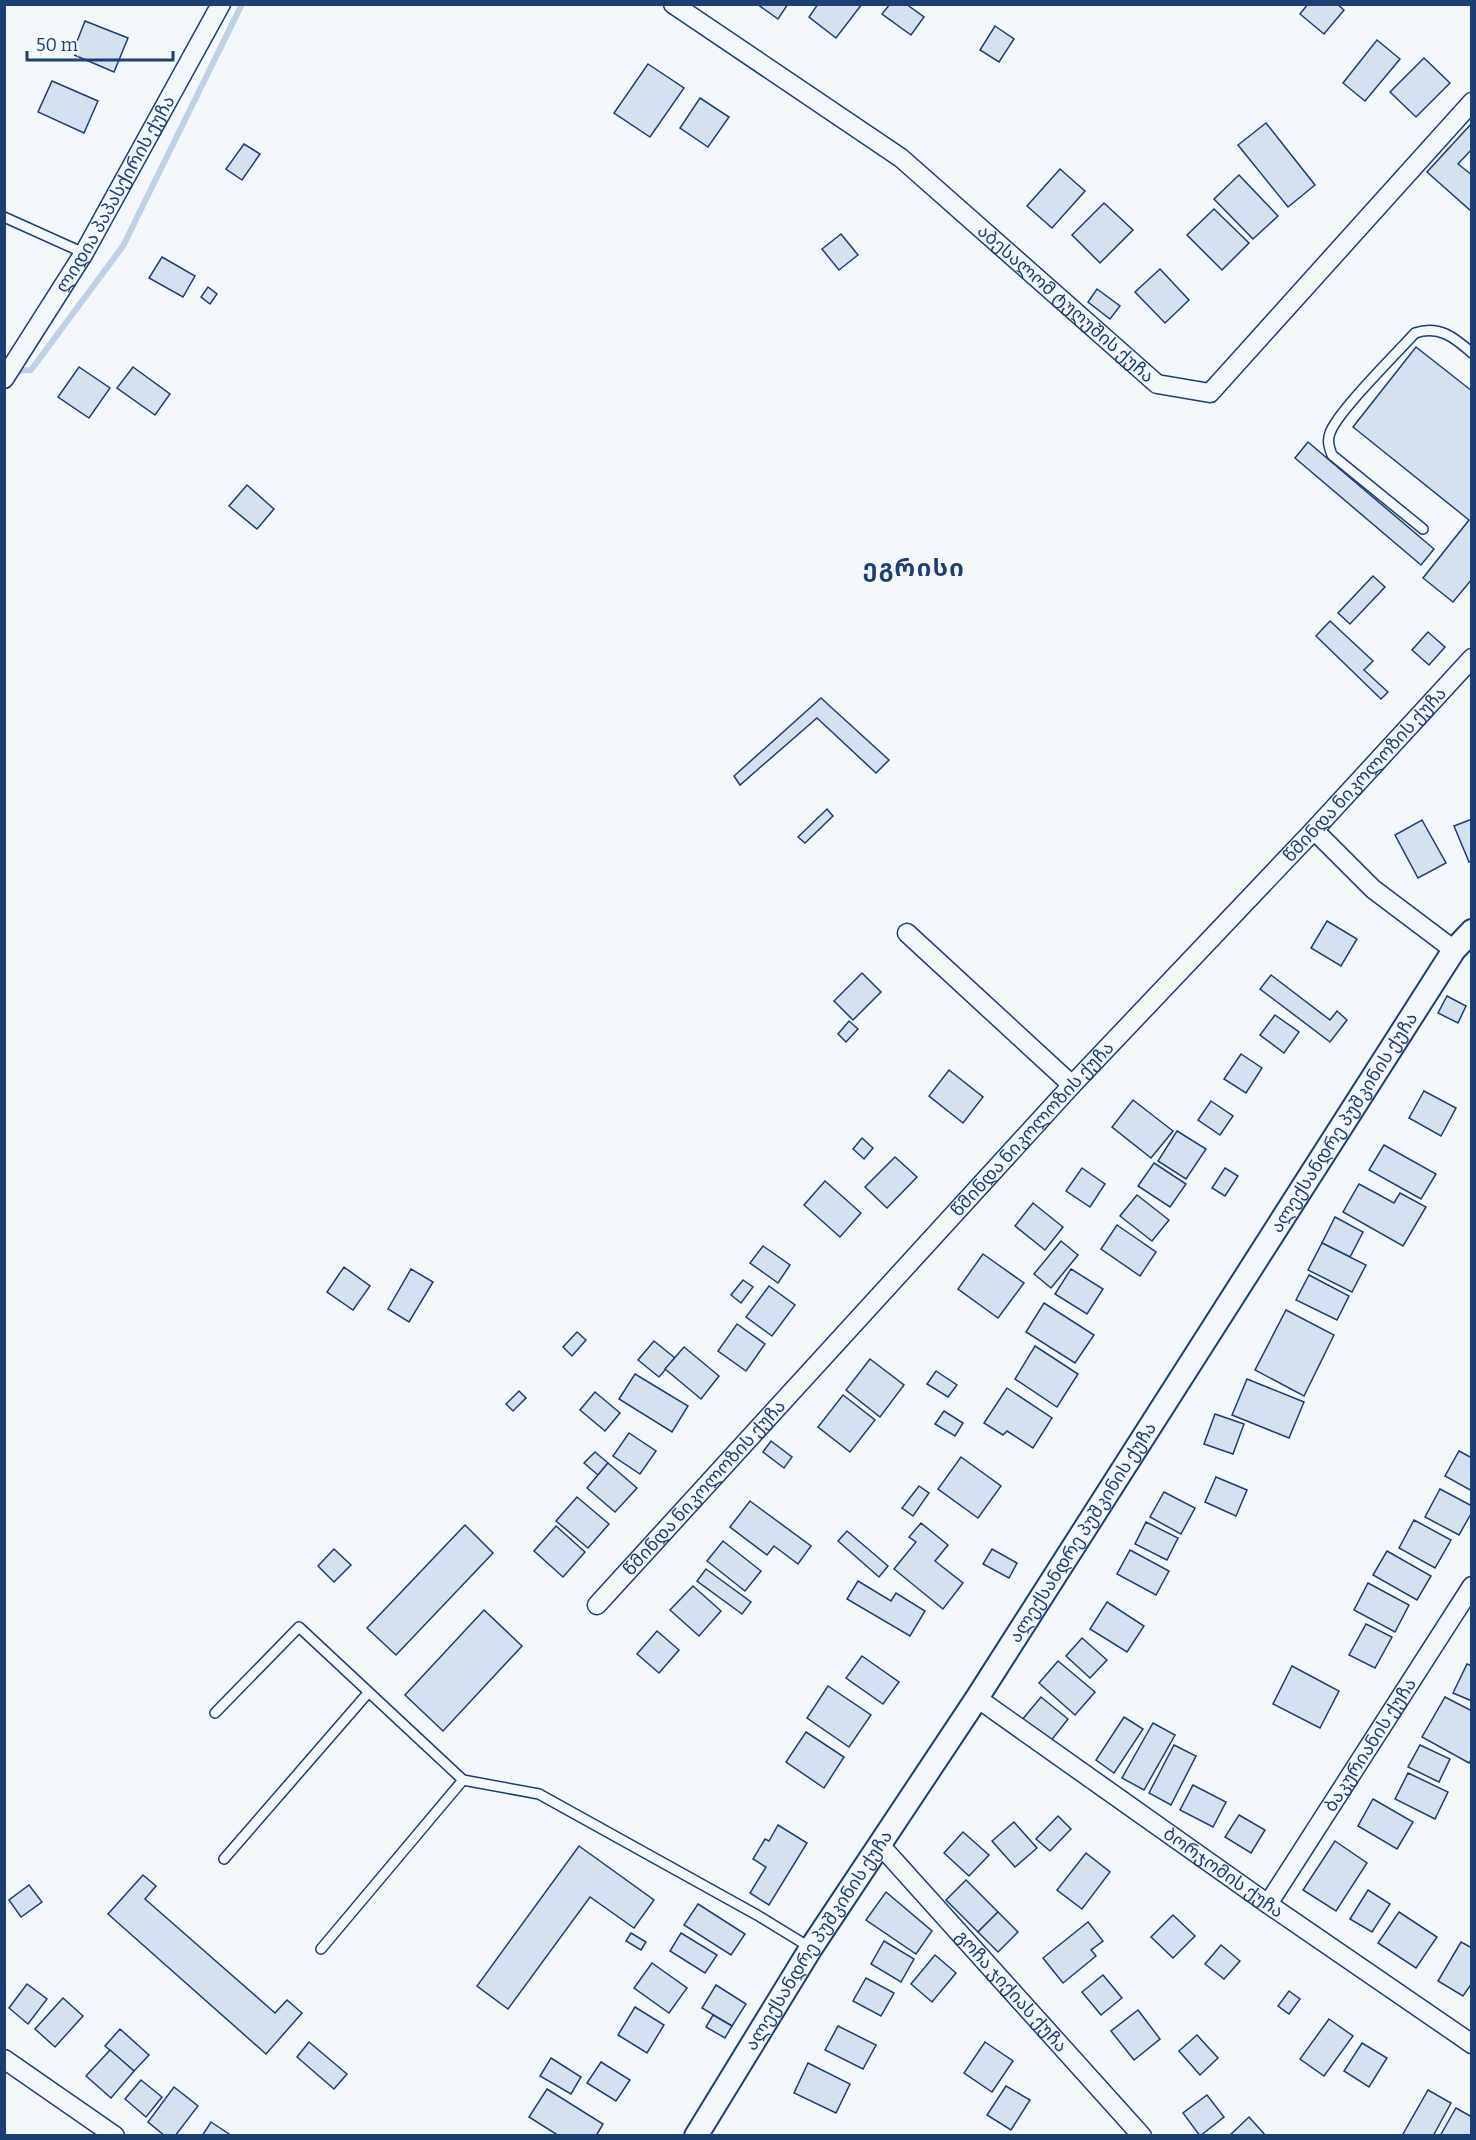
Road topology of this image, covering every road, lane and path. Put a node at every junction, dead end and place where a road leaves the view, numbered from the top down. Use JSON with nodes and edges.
{"nodes":[{"id":1,"x":221,"y":4,"type":"edge"},
{"id":2,"x":673,"y":4,"type":"edge"},
{"id":3,"x":1472,"y":102,"type":"edge"},
{"id":4,"x":4,"y":218,"type":"edge"},
{"id":5,"x":84,"y":253,"type":"junction"},
{"id":6,"x":1472,"y":353,"type":"edge"},
{"id":7,"x":4,"y":379,"type":"edge"},
{"id":8,"x":1423,"y":529,"type":"dead end"},
{"id":9,"x":1472,"y":657,"type":"edge"},
{"id":10,"x":1314,"y":830,"type":"junction"},
{"id":11,"x":1472,"y":931,"type":"edge"},
{"id":12,"x":907,"y":933,"type":"dead end"},
{"id":13,"x":1454,"y":950,"type":"junction"},
{"id":14,"x":1072,"y":1085,"type":"junction"},
{"id":15,"x":1472,"y":1586,"type":"edge"},
{"id":16,"x":597,"y":1605,"type":"dead end"},
{"id":17,"x":368,"y":1693,"type":"junction"},
{"id":18,"x":977,"y":1698,"type":"junction"},
{"id":19,"x":215,"y":1713,"type":"dead end"},
{"id":20,"x":463,"y":1780,"type":"junction"},
{"id":21,"x":880,"y":1846,"type":"junction"},
{"id":22,"x":224,"y":1859,"type":"dead end"},
{"id":23,"x":1268,"y":1905,"type":"junction"},
{"id":24,"x":811,"y":1948,"type":"junction"},
{"id":25,"x":321,"y":1949,"type":"dead end"},
{"id":26,"x":1472,"y":2044,"type":"edge"},
{"id":27,"x":4,"y":2059,"type":"edge"},
{"id":28,"x":701,"y":2132,"type":"edge"},
{"id":29,"x":115,"y":2136,"type":"edge"},
{"id":30,"x":1142,"y":2136,"type":"edge"}],
"edges":[{"from":1,"to":5,"type":"street","name":"ლიდია პაპასქირის ქუჩა"},
{"from":2,"to":3,"type":"street","name":"აბესალომ ტუღუშის ქუჩა"},
{"from":4,"to":5,"type":"lane"},
{"from":5,"to":7,"type":"street","name":"ლიდია პაპასქირის ქუჩა"},
{"from":6,"to":8,"type":"lane"},
{"from":9,"to":10,"type":"street","name":"წმინდა ნიკოლოზის ქუჩა"},
{"from":10,"to":13,"type":"street"},
{"from":10,"to":14,"type":"street","name":"წმინდა ნიკოლოზის ქუჩა"},
{"from":11,"to":13,"type":"street","name":"ალექსანდრე პუშკინის ქუჩა"},
{"from":12,"to":14,"type":"street"},
{"from":13,"to":18,"type":"street","name":"ალექსანდრე პუშკინის ქუჩა"},
{"from":14,"to":16,"type":"street","name":"წმინდა ნიკოლოზის ქუჩა"},
{"from":15,"to":23,"type":"street","name":"ბაკურიანის ქუჩა"},
{"from":17,"to":19,"type":"lane"},
{"from":17,"to":20,"type":"lane"},
{"from":17,"to":22,"type":"lane"},
{"from":18,"to":21,"type":"street","name":"ალექსანდრე პუშკინის ქუჩა"},
{"from":18,"to":23,"type":"street","name":"ბორჯომის ქუჩა"},
{"from":20,"to":24,"type":"lane"},
{"from":20,"to":25,"type":"lane"},
{"from":21,"to":24,"type":"street","name":"ალექსანდრე პუშკინის ქუჩა"},
{"from":21,"to":30,"type":"street","name":"გოჩა ჯიქიას ქუჩა"},
{"from":23,"to":26,"type":"street","name":"ბორჯომის ქუჩა"},
{"from":24,"to":28,"type":"street","name":"ალექსანდრე პუშკინის ქუჩა"},
{"from":27,"to":29,"type":"street"}]}
